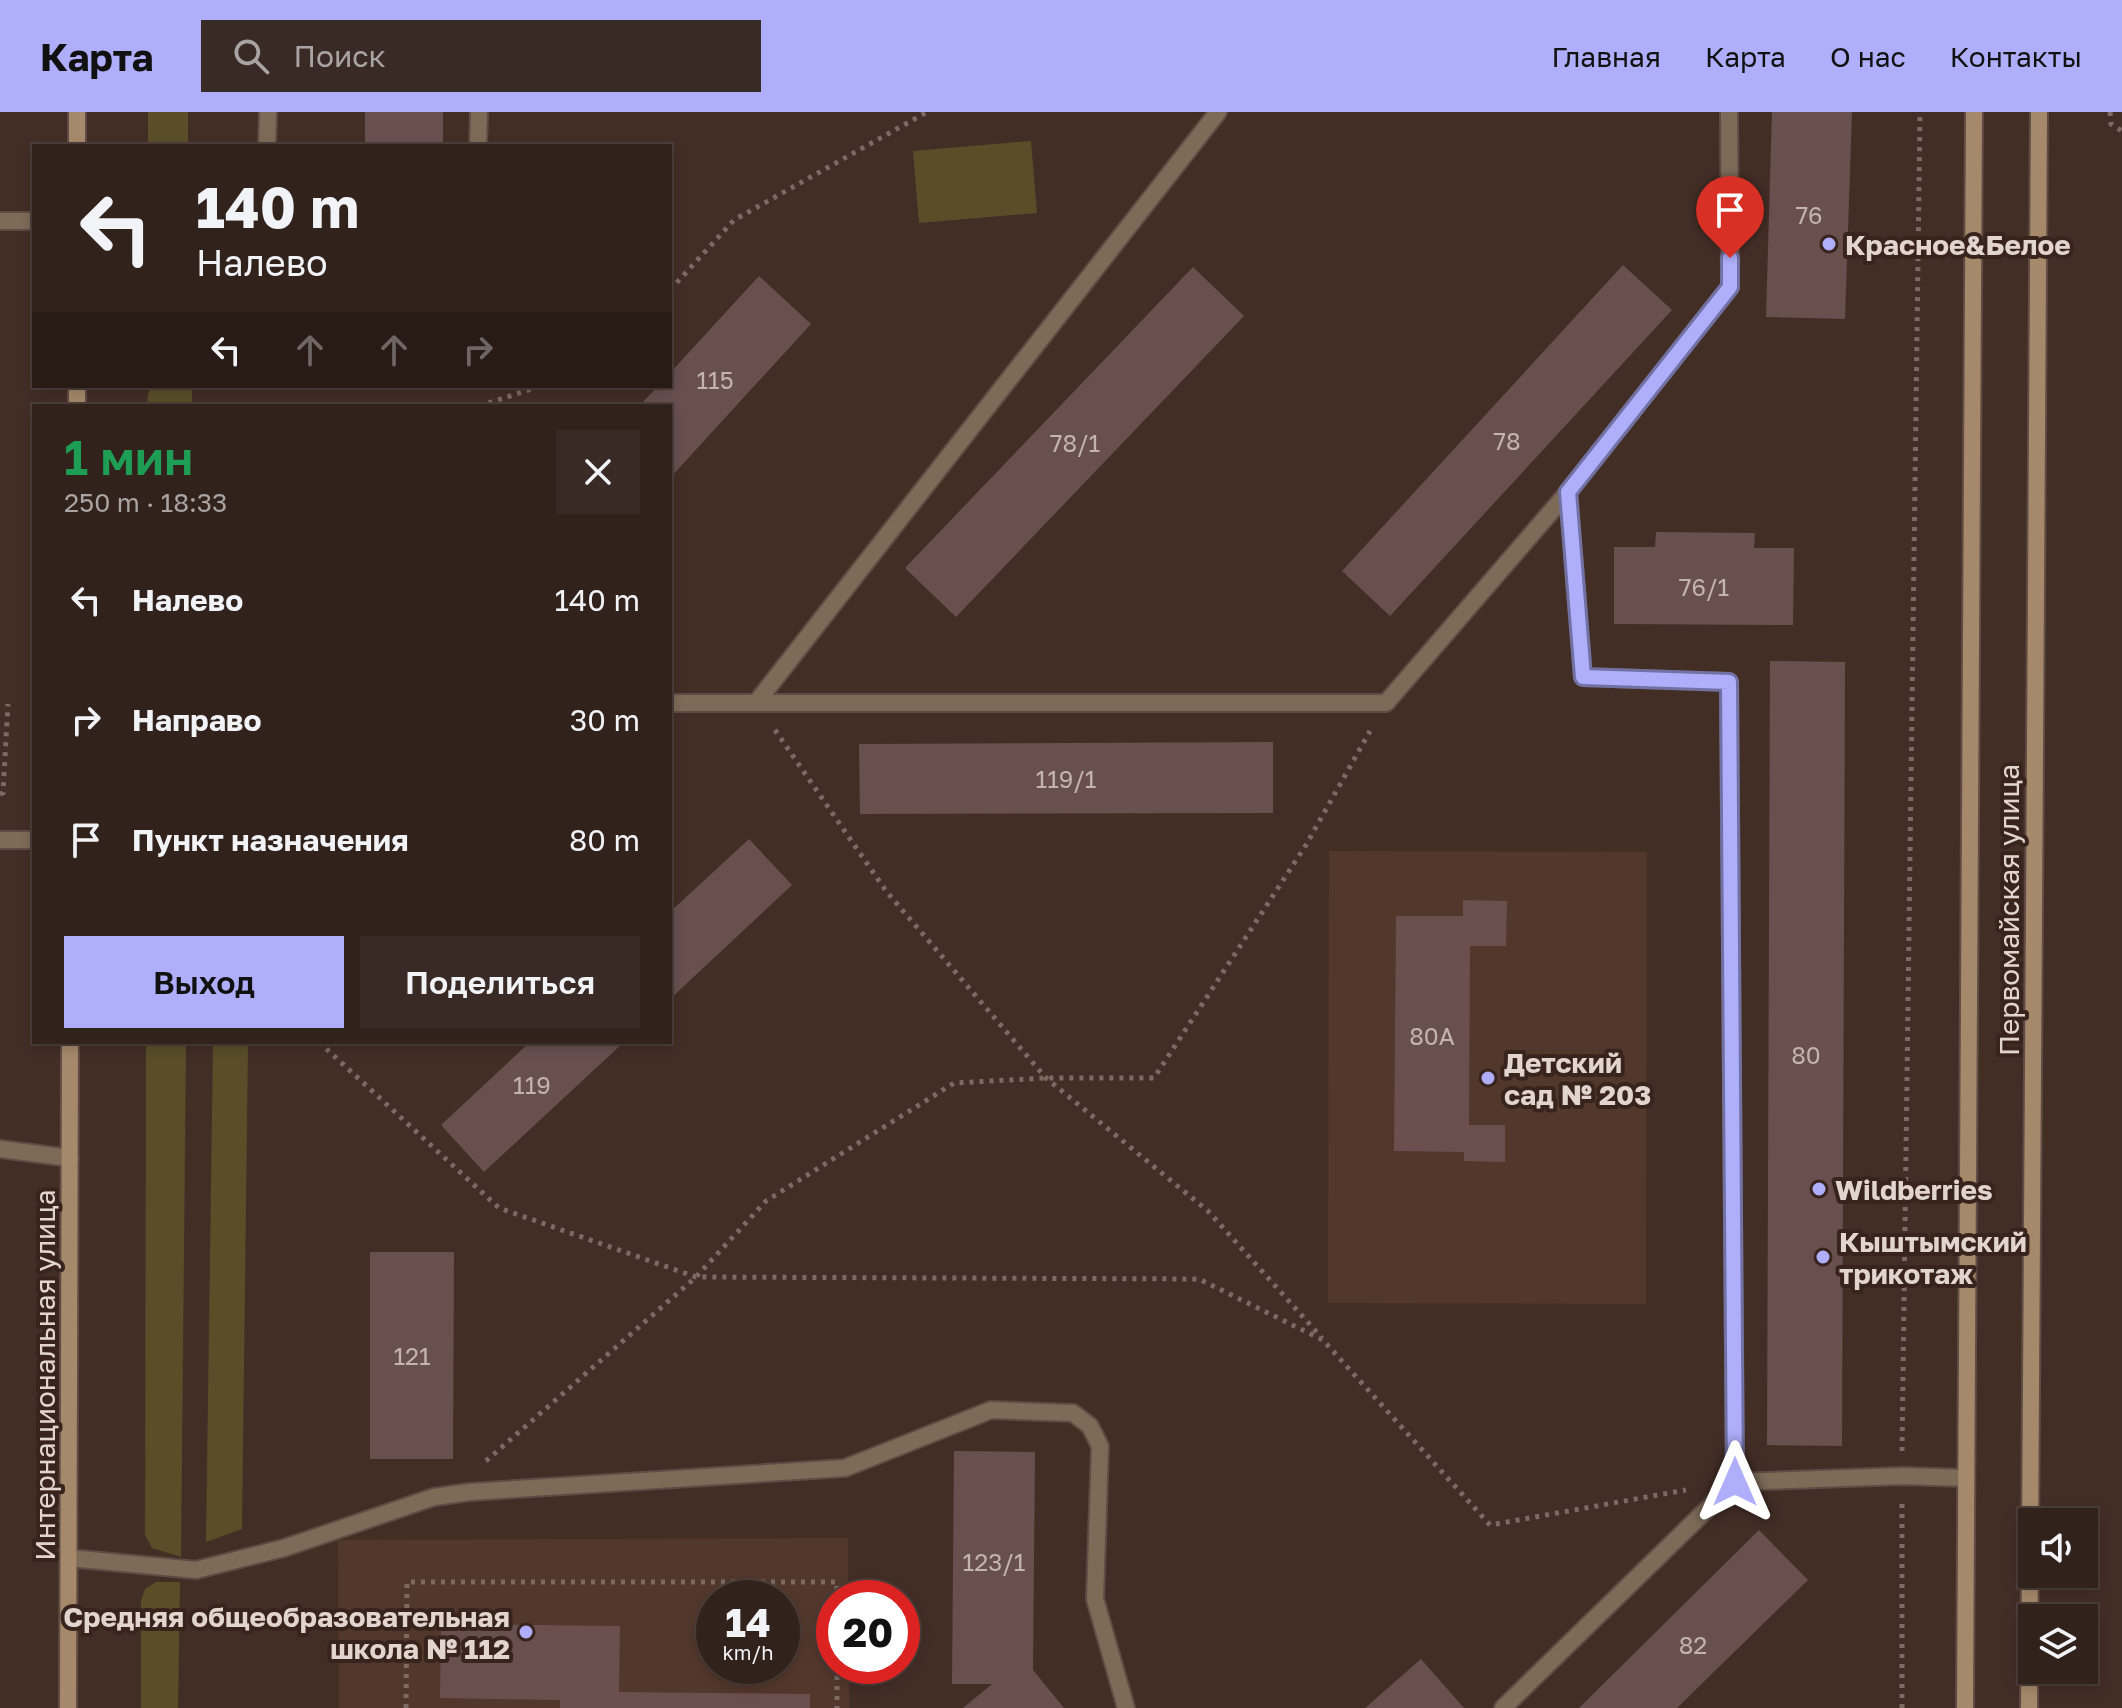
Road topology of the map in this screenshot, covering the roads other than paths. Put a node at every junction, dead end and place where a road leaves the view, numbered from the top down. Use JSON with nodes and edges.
{"nodes":[{"id":1,"x":77,"y":112,"type":"edge"},
{"id":2,"x":268,"y":112,"type":"edge"},
{"id":3,"x":479,"y":112,"type":"edge"},
{"id":4,"x":1218,"y":112,"type":"edge"},
{"id":5,"x":1729,"y":112,"type":"edge"},
{"id":6,"x":1974,"y":112,"type":"edge"},
{"id":7,"x":2039,"y":112,"type":"edge"},
{"id":8,"x":77,"y":144,"type":"edge"},
{"id":9,"x":267,"y":144,"type":"edge"},
{"id":10,"x":478,"y":144,"type":"edge"},
{"id":11,"x":0,"y":221,"type":"edge"},
{"id":12,"x":32,"y":221,"type":"edge"},
{"id":13,"x":1568,"y":492,"type":"junction"},
{"id":14,"x":672,"y":703,"type":"edge"},
{"id":15,"x":756,"y":703,"type":"junction"},
{"id":16,"x":0,"y":840,"type":"edge"},
{"id":17,"x":32,"y":840,"type":"edge"},
{"id":18,"x":70,"y":1044,"type":"edge"},
{"id":19,"x":0,"y":1149,"type":"edge"},
{"id":20,"x":70,"y":1158,"type":"junction"},
{"id":21,"x":1966,"y":1478,"type":"junction"},
{"id":22,"x":1735,"y":1482,"type":"junction"},
{"id":23,"x":69,"y":1558,"type":"junction"},
{"id":24,"x":68,"y":1708,"type":"edge"},
{"id":25,"x":1126,"y":1708,"type":"edge"},
{"id":26,"x":1503,"y":1708,"type":"edge"},
{"id":27,"x":1965,"y":1708,"type":"edge"},
{"id":28,"x":2029,"y":1708,"type":"edge"}],
"edges":[{"from":1,"to":8,"type":"main road"},
{"from":2,"to":9,"type":"lane"},
{"from":3,"to":10,"type":"lane"},
{"from":4,"to":15,"type":"lane"},
{"from":5,"to":13,"type":"lane"},
{"from":6,"to":21,"type":"main road","name":"Первомайская улица"},
{"from":7,"to":28,"type":"main road","name":"Первомайская улица"},
{"from":11,"to":12,"type":"lane"},
{"from":13,"to":15,"type":"lane"},
{"from":13,"to":22,"type":"lane"},
{"from":14,"to":15,"type":"lane"},
{"from":16,"to":17,"type":"lane"},
{"from":18,"to":20,"type":"main road","name":"Интернациональная улица"},
{"from":19,"to":20,"type":"lane"},
{"from":20,"to":23,"type":"main road","name":"Интернациональная улица"},
{"from":21,"to":22,"type":"lane"},
{"from":21,"to":27,"type":"main road","name":"Первомайская улица"},
{"from":22,"to":26,"type":"lane"},
{"from":23,"to":24,"type":"main road","name":"Интернациональная улица"},
{"from":23,"to":25,"type":"lane"}]}
